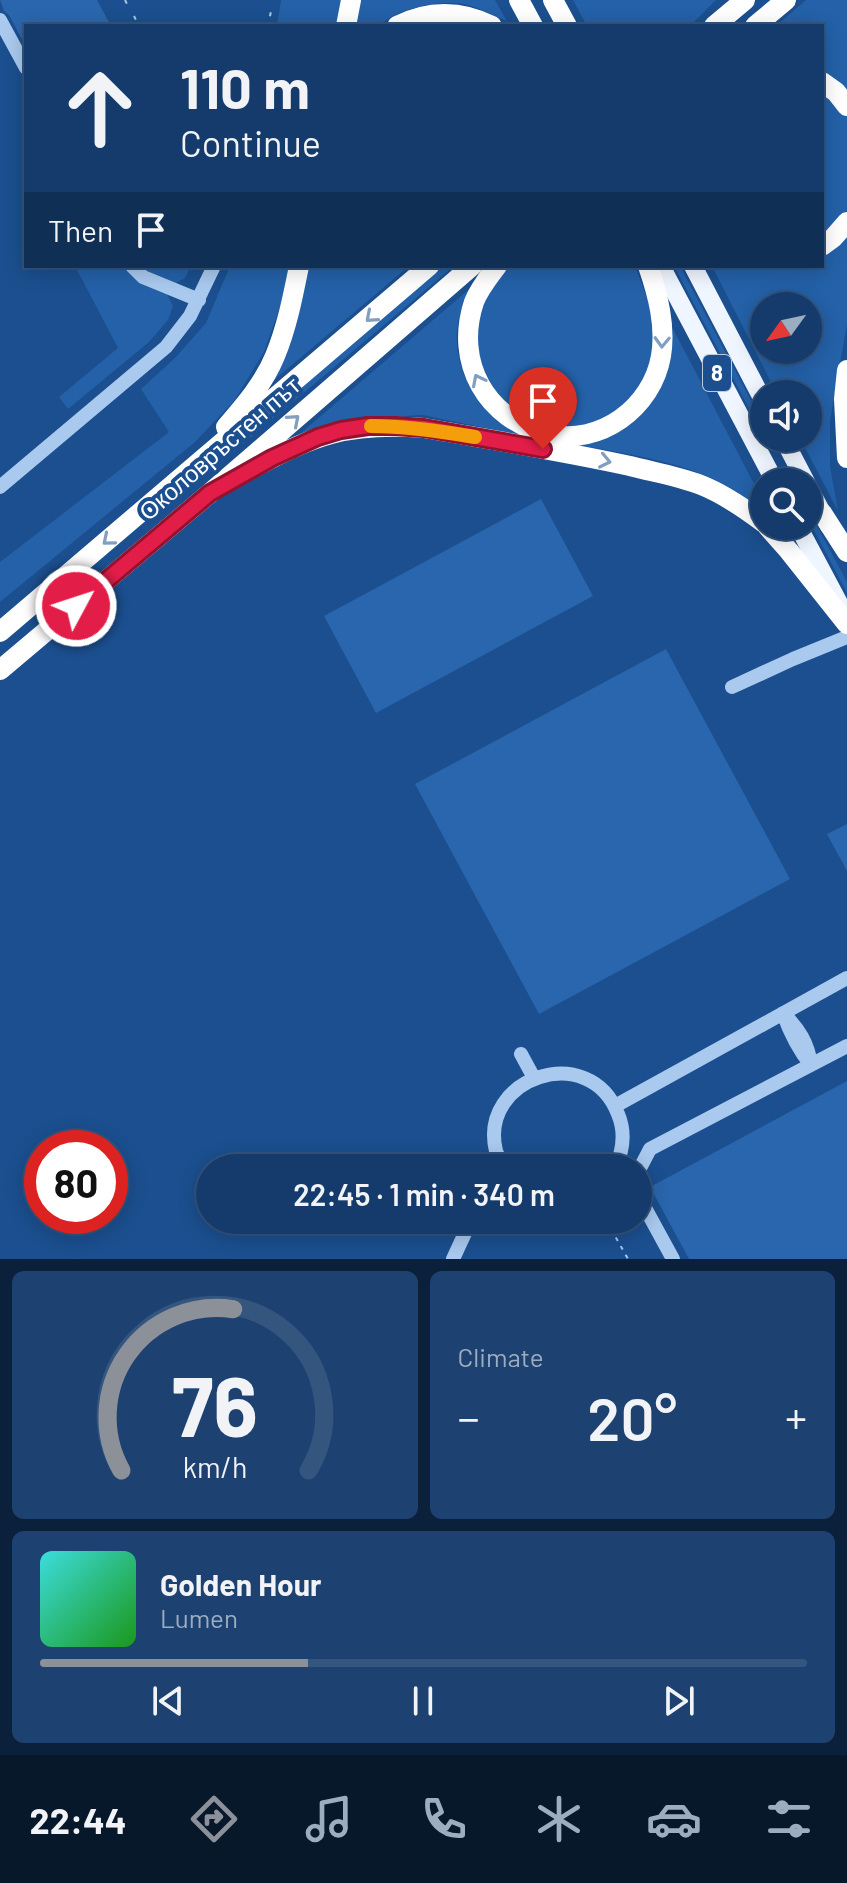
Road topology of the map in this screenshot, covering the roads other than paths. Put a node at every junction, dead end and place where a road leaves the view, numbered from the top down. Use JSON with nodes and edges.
{"nodes":[{"id":1,"x":351,"y":0,"type":"edge"},
{"id":2,"x":519,"y":0,"type":"edge"},
{"id":3,"x":553,"y":0,"type":"edge"},
{"id":4,"x":563,"y":0,"type":"edge"},
{"id":5,"x":722,"y":0,"type":"edge"},
{"id":6,"x":745,"y":0,"type":"edge"},
{"id":7,"x":786,"y":0,"type":"edge"},
{"id":8,"x":0,"y":20,"type":"edge"},
{"id":9,"x":346,"y":24,"type":"edge"},
{"id":10,"x":402,"y":24,"type":"edge"},
{"id":11,"x":488,"y":24,"type":"edge"},
{"id":12,"x":532,"y":24,"type":"edge"},
{"id":13,"x":567,"y":24,"type":"edge"},
{"id":14,"x":568,"y":24,"type":"edge"},
{"id":15,"x":703,"y":24,"type":"edge"},
{"id":16,"x":716,"y":24,"type":"edge"},
{"id":17,"x":757,"y":24,"type":"edge"},
{"id":18,"x":24,"y":64,"type":"edge"},
{"id":19,"x":824,"y":83,"type":"edge"},
{"id":20,"x":847,"y":106,"type":"edge"},
{"id":21,"x":847,"y":222,"type":"edge"},
{"id":22,"x":824,"y":245,"type":"edge"},
{"id":23,"x":134,"y":268,"type":"edge"},
{"id":24,"x":213,"y":268,"type":"edge"},
{"id":25,"x":299,"y":268,"type":"edge"},
{"id":26,"x":427,"y":268,"type":"edge"},
{"id":27,"x":470,"y":268,"type":"edge"},
{"id":28,"x":495,"y":268,"type":"edge"},
{"id":29,"x":649,"y":268,"type":"edge"},
{"id":30,"x":662,"y":268,"type":"edge"},
{"id":31,"x":694,"y":268,"type":"edge"},
{"id":32,"x":199,"y":300,"type":"junction"},
{"id":33,"x":847,"y":370,"type":"edge"},
{"id":34,"x":753,"y":380,"type":"edge"},
{"id":35,"x":847,"y":458,"type":"edge"},
{"id":36,"x":768,"y":468,"type":"edge"},
{"id":37,"x":188,"y":472,"type":"junction"},
{"id":38,"x":0,"y":487,"type":"edge"},
{"id":39,"x":210,"y":493,"type":"junction"},
{"id":40,"x":750,"y":513,"type":"edge"},
{"id":41,"x":822,"y":513,"type":"joint"},
{"id":42,"x":779,"y":540,"type":"edge"},
{"id":43,"x":805,"y":540,"type":"edge"},
{"id":44,"x":847,"y":552,"type":"edge"},
{"id":45,"x":847,"y":560,"type":"edge"},
{"id":46,"x":847,"y":622,"type":"edge"},
{"id":47,"x":0,"y":632,"type":"edge"},
{"id":48,"x":847,"y":637,"type":"edge"},
{"id":49,"x":0,"y":670,"type":"edge"},
{"id":50,"x":732,"y":687,"type":"dead end"},
{"id":51,"x":847,"y":978,"type":"edge"},
{"id":52,"x":783,"y":1013,"type":"junction"},
{"id":53,"x":847,"y":1046,"type":"edge"},
{"id":54,"x":521,"y":1054,"type":"dead end"},
{"id":55,"x":811,"y":1065,"type":"junction"},
{"id":56,"x":534,"y":1078,"type":"junction"},
{"id":57,"x":615,"y":1106,"type":"junction"},
{"id":58,"x":498,"y":1154,"type":"edge"},
{"id":59,"x":621,"y":1154,"type":"edge"},
{"id":60,"x":647,"y":1154,"type":"edge"},
{"id":61,"x":652,"y":1221,"type":"edge"},
{"id":62,"x":465,"y":1234,"type":"edge"},
{"id":63,"x":453,"y":1259,"type":"edge"},
{"id":64,"x":673,"y":1259,"type":"edge"}],
"edges":[{"from":1,"to":9,"type":"highway"},
{"from":2,"to":12,"type":"highway"},
{"from":3,"to":13,"type":"highway"},
{"from":4,"to":14,"type":"highway"},
{"from":5,"to":15,"type":"highway"},
{"from":6,"to":16,"type":"highway"},
{"from":7,"to":17,"type":"highway"},
{"from":8,"to":18,"type":"street"},
{"from":10,"to":11,"type":"highway"},
{"from":19,"to":20,"type":"highway"},
{"from":21,"to":22,"type":"highway"},
{"from":23,"to":32,"type":"street"},
{"from":24,"to":32,"type":"street"},
{"from":25,"to":37,"type":"highway"},
{"from":26,"to":37,"type":"highway","name":"Околовръстен път","one_way":true},
{"from":39,"to":27,"type":"highway","name":"Околовръстен път","one_way":true},
{"from":29,"to":28,"type":"highway","one_way":true},
{"from":30,"to":36,"type":"main road","number":"8"},
{"from":31,"to":34,"type":"main road"},
{"from":32,"to":38,"type":"street"},
{"from":33,"to":35,"type":"highway"},
{"from":37,"to":47,"type":"highway","name":"Околовръстен път","one_way":true},
{"from":39,"to":40,"type":"highway","one_way":true},
{"from":39,"to":49,"type":"highway","name":"Околовръстен път"},
{"from":41,"to":44,"type":"highway"},
{"from":41,"to":45,"type":"main road"},
{"from":42,"to":46,"type":"highway"},
{"from":43,"to":46,"type":"main road"},
{"from":48,"to":50,"type":"street"},
{"from":51,"to":52,"type":"street"},
{"from":52,"to":55,"type":"street"},
{"from":52,"to":57,"type":"street"},
{"from":53,"to":55,"type":"street"},
{"from":54,"to":56,"type":"street"},
{"from":55,"to":60,"type":"street"},
{"from":56,"to":57,"type":"street"},
{"from":56,"to":58,"type":"street"},
{"from":57,"to":59,"type":"street"},
{"from":61,"to":64,"type":"street"},
{"from":62,"to":63,"type":"street"}]}
